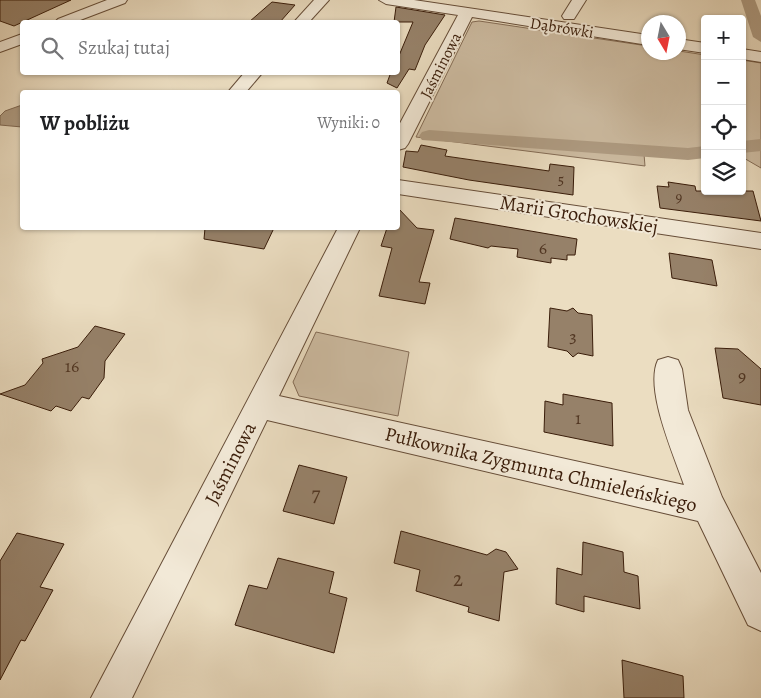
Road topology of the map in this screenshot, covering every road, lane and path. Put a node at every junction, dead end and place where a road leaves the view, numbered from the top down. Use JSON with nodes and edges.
{"nodes":[{"id":1,"x":120,"y":0,"type":"edge"},
{"id":2,"x":322,"y":0,"type":"edge"},
{"id":3,"x":386,"y":0,"type":"edge"},
{"id":4,"x":579,"y":0,"type":"edge"},
{"id":5,"x":467,"y":12,"type":"junction"},
{"id":6,"x":569,"y":16,"type":"dead end"},
{"id":7,"x":68,"y":20,"type":"edge"},
{"id":8,"x":303,"y":20,"type":"edge"},
{"id":9,"x":20,"y":39,"type":"edge"},
{"id":10,"x":641,"y":39,"type":"edge"},
{"id":11,"x":686,"y":45,"type":"edge"},
{"id":12,"x":0,"y":47,"type":"edge"},
{"id":13,"x":701,"y":47,"type":"edge"},
{"id":14,"x":746,"y":55,"type":"edge"},
{"id":15,"x":761,"y":57,"type":"edge"},
{"id":16,"x":252,"y":75,"type":"edge"},
{"id":17,"x":239,"y":90,"type":"edge"},
{"id":18,"x":400,"y":140,"type":"edge"},
{"id":19,"x":400,"y":187,"type":"edge"},
{"id":20,"x":348,"y":230,"type":"edge"},
{"id":21,"x":761,"y":241,"type":"edge"},
{"id":22,"x":668,"y":369,"type":"dead end"},
{"id":23,"x":260,"y":405,"type":"junction"},
{"id":24,"x":709,"y":507,"type":"junction"},
{"id":25,"x":761,"y":612,"type":"edge"},
{"id":26,"x":111,"y":698,"type":"edge"}],
"edges":[{"from":1,"to":7,"type":"street"},
{"from":2,"to":8,"type":"street"},
{"from":3,"to":5,"type":"street","name":"Dąbrówki"},
{"from":4,"to":6,"type":"street"},
{"from":5,"to":10,"type":"street","name":"Dąbrówki"},
{"from":5,"to":18,"type":"street","name":"Jaśminowa"},
{"from":9,"to":12,"type":"street"},
{"from":11,"to":13,"type":"street"},
{"from":14,"to":15,"type":"street"},
{"from":16,"to":17,"type":"street"},
{"from":19,"to":21,"type":"street","name":"Marii Grochowskiej"},
{"from":20,"to":23,"type":"street","name":"Jaśminowa"},
{"from":22,"to":24,"type":"street"},
{"from":23,"to":24,"type":"street","name":"Pułkownika Zygmunta Chmieleńskiego"},
{"from":23,"to":26,"type":"street","name":"Jaśminowa"},
{"from":24,"to":25,"type":"street","name":"Pułkownika Zygmunta Chmieleńskiego"}]}
